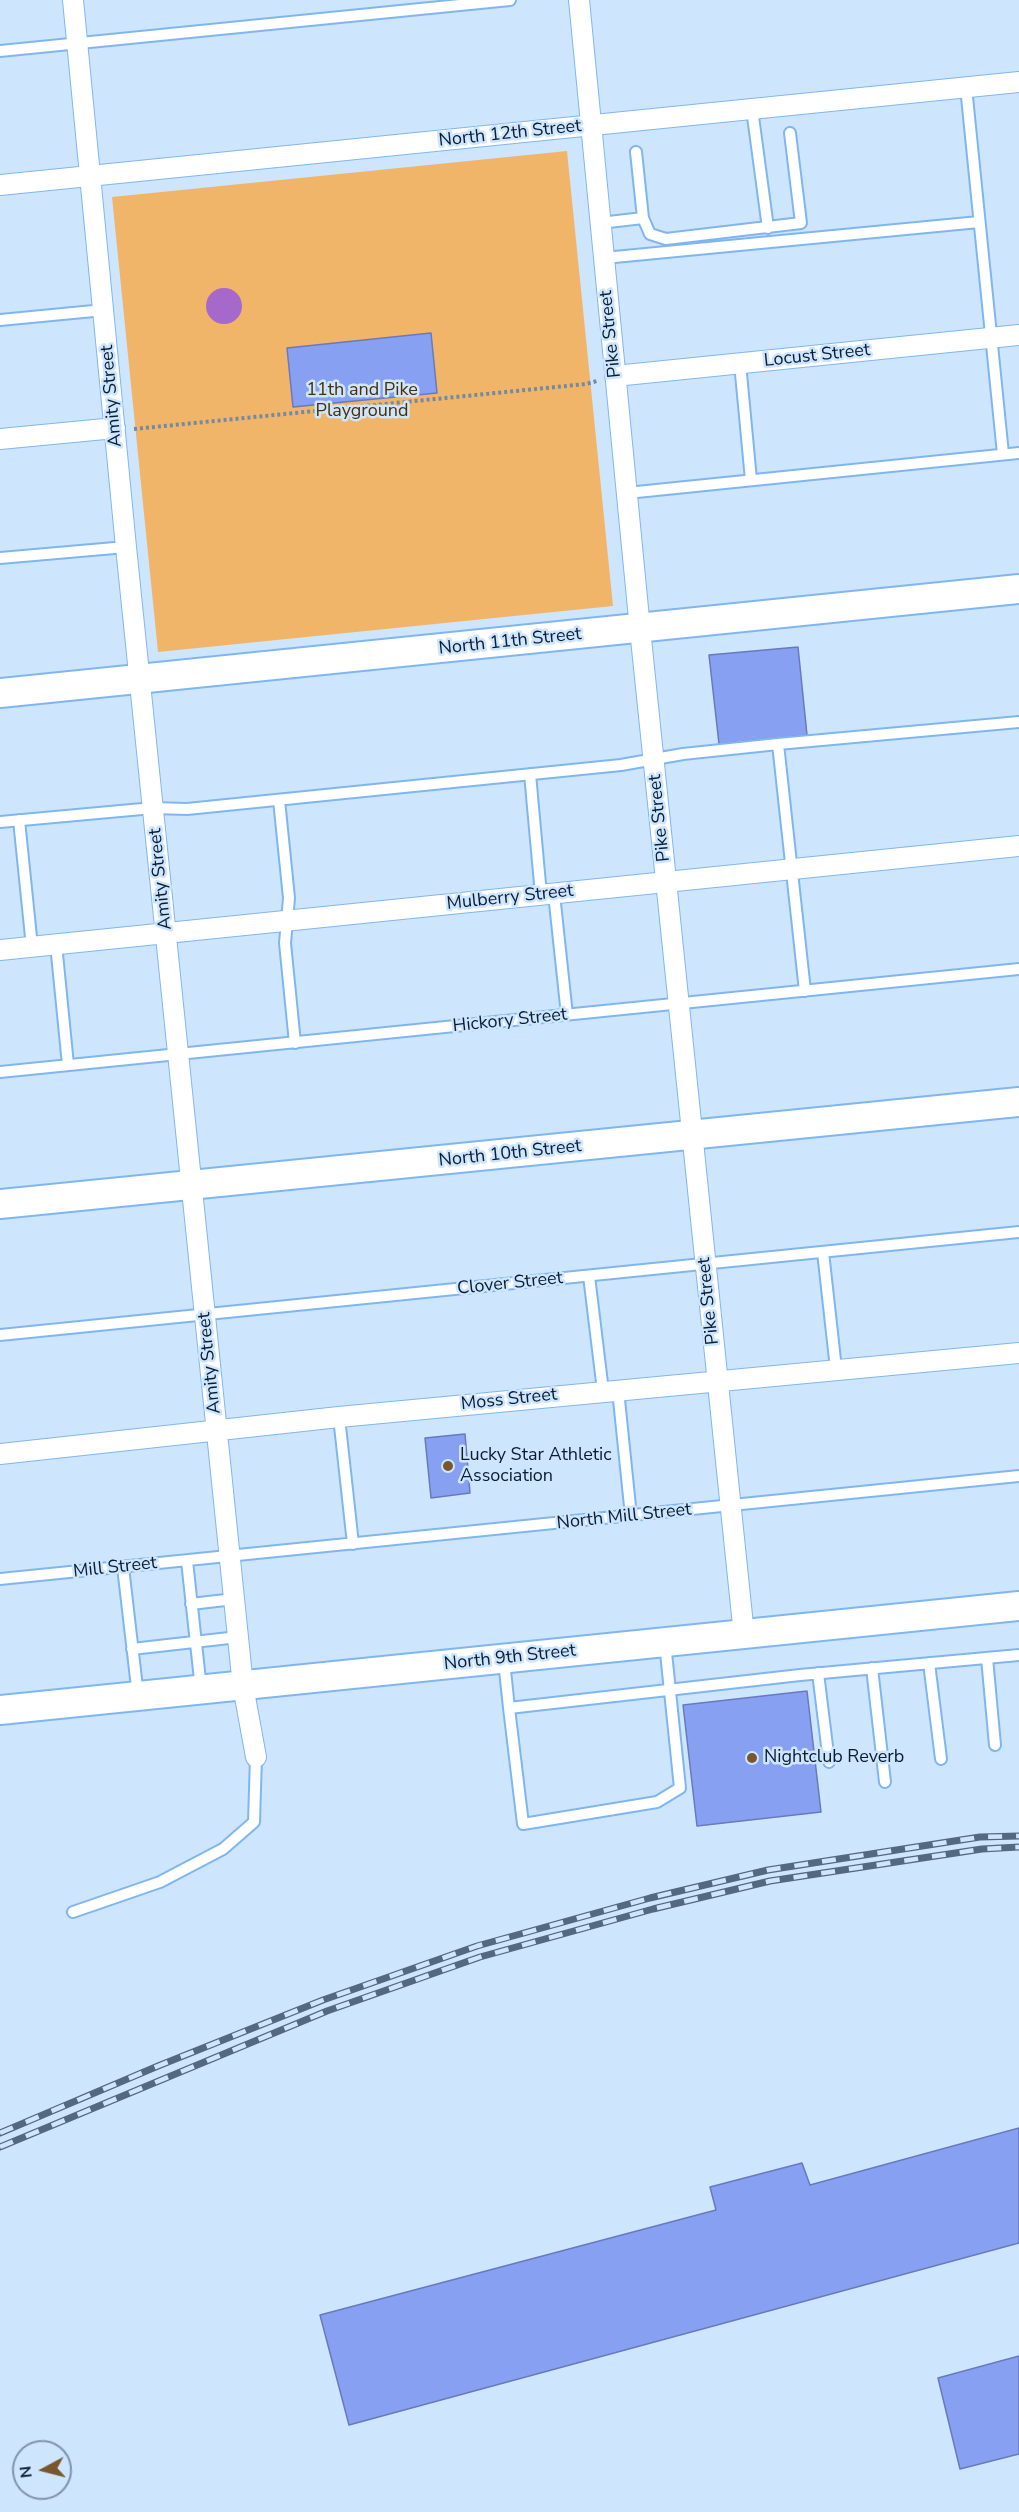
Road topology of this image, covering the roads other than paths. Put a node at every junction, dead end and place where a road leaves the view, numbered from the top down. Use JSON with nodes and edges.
{"nodes":[{"id":1,"x":74,"y":0,"type":"edge"},
{"id":2,"x":510,"y":0,"type":"edge"},
{"id":3,"x":579,"y":0,"type":"edge"},
{"id":4,"x":78,"y":44,"type":"junction"},
{"id":5,"x":0,"y":51,"type":"edge"},
{"id":6,"x":1019,"y":82,"type":"edge"},
{"id":7,"x":966,"y":87,"type":"junction"},
{"id":8,"x":752,"y":109,"type":"junction"},
{"id":9,"x":591,"y":126,"type":"junction"},
{"id":10,"x":790,"y":133,"type":"dead end"},
{"id":11,"x":636,"y":152,"type":"dead end"},
{"id":12,"x":91,"y":176,"type":"junction"},
{"id":13,"x":0,"y":185,"type":"edge"},
{"id":14,"x":643,"y":218,"type":"junction"},
{"id":15,"x":979,"y":222,"type":"junction"},
{"id":16,"x":600,"y":223,"type":"junction"},
{"id":17,"x":768,"y":228,"type":"junction"},
{"id":18,"x":604,"y":258,"type":"junction"},
{"id":19,"x":104,"y":310,"type":"junction"},
{"id":20,"x":0,"y":320,"type":"edge"},
{"id":21,"x":1019,"y":335,"type":"edge"},
{"id":22,"x":991,"y":338,"type":"junction"},
{"id":23,"x":740,"y":363,"type":"junction"},
{"id":24,"x":615,"y":376,"type":"junction"},
{"id":25,"x":115,"y":429,"type":"junction"},
{"id":26,"x":0,"y":440,"type":"edge"},
{"id":27,"x":1019,"y":453,"type":"edge"},
{"id":28,"x":1003,"y":454,"type":"junction"},
{"id":29,"x":752,"y":480,"type":"junction"},
{"id":30,"x":627,"y":493,"type":"junction"},
{"id":31,"x":126,"y":547,"type":"junction"},
{"id":32,"x":0,"y":558,"type":"edge"},
{"id":33,"x":1019,"y":589,"type":"edge"},
{"id":34,"x":640,"y":629,"type":"junction"},
{"id":35,"x":140,"y":680,"type":"junction"},
{"id":36,"x":0,"y":693,"type":"edge"},
{"id":37,"x":1019,"y":722,"type":"edge"},
{"id":38,"x":778,"y":744,"type":"junction"},
{"id":39,"x":654,"y":759,"type":"junction"},
{"id":40,"x":530,"y":774,"type":"junction"},
{"id":41,"x":279,"y":800,"type":"junction"},
{"id":42,"x":153,"y":808,"type":"junction"},
{"id":43,"x":19,"y":820,"type":"junction"},
{"id":44,"x":0,"y":822,"type":"edge"},
{"id":45,"x":1019,"y":846,"type":"edge"},
{"id":46,"x":791,"y":870,"type":"junction"},
{"id":47,"x":666,"y":882,"type":"junction"},
{"id":48,"x":548,"y":895,"type":"junction"},
{"id":49,"x":286,"y":921,"type":"junction"},
{"id":50,"x":166,"y":933,"type":"junction"},
{"id":51,"x":56,"y":944,"type":"junction"},
{"id":52,"x":32,"y":946,"type":"junction"},
{"id":53,"x":0,"y":950,"type":"edge"},
{"id":54,"x":1019,"y":969,"type":"edge"},
{"id":55,"x":805,"y":991,"type":"junction"},
{"id":56,"x":678,"y":1004,"type":"junction"},
{"id":57,"x":567,"y":1015,"type":"junction"},
{"id":58,"x":295,"y":1042,"type":"junction"},
{"id":59,"x":178,"y":1054,"type":"junction"},
{"id":60,"x":68,"y":1065,"type":"junction"},
{"id":61,"x":0,"y":1072,"type":"edge"},
{"id":62,"x":1019,"y":1102,"type":"edge"},
{"id":63,"x":692,"y":1135,"type":"junction"},
{"id":64,"x":192,"y":1186,"type":"junction"},
{"id":65,"x":0,"y":1204,"type":"edge"},
{"id":66,"x":1019,"y":1232,"type":"edge"},
{"id":67,"x":823,"y":1252,"type":"junction"},
{"id":68,"x":705,"y":1264,"type":"junction"},
{"id":69,"x":589,"y":1276,"type":"junction"},
{"id":70,"x":205,"y":1315,"type":"junction"},
{"id":71,"x":0,"y":1335,"type":"edge"},
{"id":72,"x":1019,"y":1353,"type":"edge"},
{"id":73,"x":836,"y":1370,"type":"junction"},
{"id":74,"x":717,"y":1382,"type":"junction"},
{"id":75,"x":610,"y":1391,"type":"junction"},
{"id":76,"x":339,"y":1417,"type":"junction"},
{"id":77,"x":216,"y":1429,"type":"junction"},
{"id":78,"x":0,"y":1454,"type":"edge"},
{"id":79,"x":1019,"y":1476,"type":"edge"},
{"id":80,"x":731,"y":1506,"type":"junction"},
{"id":81,"x":631,"y":1516,"type":"junction"},
{"id":82,"x":353,"y":1544,"type":"junction"},
{"id":83,"x":230,"y":1557,"type":"junction"},
{"id":84,"x":187,"y":1561,"type":"junction"},
{"id":85,"x":123,"y":1567,"type":"junction"},
{"id":86,"x":0,"y":1579,"type":"edge"},
{"id":87,"x":234,"y":1599,"type":"junction"},
{"id":88,"x":191,"y":1604,"type":"junction"},
{"id":89,"x":1019,"y":1606,"type":"edge"},
{"id":90,"x":744,"y":1635,"type":"junction"},
{"id":91,"x":238,"y":1637,"type":"junction"},
{"id":92,"x":195,"y":1642,"type":"junction"},
{"id":93,"x":665,"y":1643,"type":"junction"},
{"id":94,"x":132,"y":1649,"type":"junction"},
{"id":95,"x":1019,"y":1655,"type":"edge"},
{"id":96,"x":987,"y":1658,"type":"junction"},
{"id":97,"x":503,"y":1659,"type":"junction"},
{"id":98,"x":929,"y":1663,"type":"junction"},
{"id":99,"x":872,"y":1668,"type":"junction"},
{"id":100,"x":818,"y":1673,"type":"junction"},
{"id":101,"x":243,"y":1686,"type":"junction"},
{"id":102,"x":201,"y":1690,"type":"junction"},
{"id":103,"x":670,"y":1690,"type":"junction"},
{"id":104,"x":138,"y":1696,"type":"junction"},
{"id":105,"x":509,"y":1708,"type":"junction"},
{"id":106,"x":0,"y":1710,"type":"edge"},
{"id":107,"x":995,"y":1744,"type":"dead end"},
{"id":108,"x":256,"y":1757,"type":"joint"},
{"id":109,"x":940,"y":1759,"type":"dead end"},
{"id":110,"x":828,"y":1762,"type":"dead end"},
{"id":111,"x":885,"y":1782,"type":"dead end"},
{"id":112,"x":73,"y":1912,"type":"dead end"}],
"edges":[{"from":1,"to":4,"type":"street","name":"Amity Street"},
{"from":2,"to":4,"type":"lane"},
{"from":3,"to":9,"type":"street","name":"Pike Street"},
{"from":4,"to":5,"type":"lane"},
{"from":4,"to":12,"type":"street","name":"Amity Street"},
{"from":6,"to":7,"type":"street","name":"North 12th Street"},
{"from":7,"to":8,"type":"street","name":"North 12th Street"},
{"from":7,"to":15,"type":"lane"},
{"from":8,"to":9,"type":"street","name":"North 12th Street"},
{"from":8,"to":17,"type":"lane"},
{"from":9,"to":12,"type":"street","name":"North 12th Street"},
{"from":9,"to":16,"type":"street","name":"Pike Street"},
{"from":10,"to":17,"type":"lane"},
{"from":11,"to":14,"type":"lane"},
{"from":12,"to":13,"type":"street","name":"North 12th Street"},
{"from":12,"to":19,"type":"street","name":"Amity Street"},
{"from":14,"to":16,"type":"lane"},
{"from":14,"to":17,"type":"lane"},
{"from":15,"to":18,"type":"lane"},
{"from":15,"to":22,"type":"lane"},
{"from":16,"to":18,"type":"street","name":"Pike Street"},
{"from":18,"to":24,"type":"street","name":"Pike Street"},
{"from":19,"to":20,"type":"lane"},
{"from":19,"to":25,"type":"street","name":"Amity Street"},
{"from":21,"to":22,"type":"street","name":"Locust Street"},
{"from":22,"to":23,"type":"street","name":"Locust Street"},
{"from":22,"to":28,"type":"lane"},
{"from":23,"to":24,"type":"street","name":"Locust Street"},
{"from":23,"to":29,"type":"lane"},
{"from":24,"to":30,"type":"street","name":"Pike Street"},
{"from":25,"to":26,"type":"street"},
{"from":25,"to":31,"type":"street","name":"Amity Street"},
{"from":27,"to":28,"type":"lane"},
{"from":28,"to":29,"type":"lane"},
{"from":29,"to":30,"type":"lane"},
{"from":30,"to":34,"type":"street","name":"Pike Street"},
{"from":31,"to":32,"type":"lane"},
{"from":31,"to":35,"type":"street","name":"Amity Street"},
{"from":33,"to":34,"type":"street","name":"North 11th Street"},
{"from":34,"to":35,"type":"street","name":"North 11th Street"},
{"from":34,"to":39,"type":"street","name":"Pike Street"},
{"from":35,"to":36,"type":"street","name":"North 11th Street"},
{"from":35,"to":42,"type":"street","name":"Amity Street"},
{"from":37,"to":38,"type":"lane"},
{"from":38,"to":39,"type":"lane"},
{"from":38,"to":46,"type":"lane"},
{"from":39,"to":40,"type":"lane"},
{"from":39,"to":47,"type":"street","name":"Pike Street"},
{"from":40,"to":41,"type":"lane"},
{"from":40,"to":48,"type":"lane"},
{"from":41,"to":42,"type":"lane"},
{"from":41,"to":49,"type":"lane"},
{"from":42,"to":43,"type":"lane"},
{"from":42,"to":50,"type":"street","name":"Amity Street"},
{"from":43,"to":44,"type":"lane"},
{"from":43,"to":52,"type":"lane"},
{"from":45,"to":46,"type":"street","name":"Mulberry Street"},
{"from":46,"to":47,"type":"street","name":"Mulberry Street"},
{"from":46,"to":55,"type":"lane"},
{"from":47,"to":48,"type":"street","name":"Mulberry Street"},
{"from":47,"to":56,"type":"street","name":"Pike Street"},
{"from":48,"to":49,"type":"street","name":"Mulberry Street"},
{"from":48,"to":57,"type":"lane"},
{"from":49,"to":50,"type":"street","name":"Mulberry Street"},
{"from":49,"to":58,"type":"lane"},
{"from":50,"to":51,"type":"street","name":"Mulberry Street"},
{"from":50,"to":59,"type":"street","name":"Amity Street"},
{"from":51,"to":52,"type":"street","name":"Mulberry Street"},
{"from":51,"to":60,"type":"lane"},
{"from":52,"to":53,"type":"street","name":"Mulberry Street"},
{"from":54,"to":55,"type":"lane","name":"Hickory Street"},
{"from":55,"to":56,"type":"lane","name":"Hickory Street"},
{"from":56,"to":57,"type":"lane","name":"Hickory Street"},
{"from":56,"to":63,"type":"street","name":"Pike Street"},
{"from":57,"to":58,"type":"lane","name":"Hickory Street"},
{"from":58,"to":59,"type":"lane","name":"Hickory Street"},
{"from":59,"to":60,"type":"lane","name":"Hickory Street"},
{"from":59,"to":64,"type":"street","name":"Amity Street"},
{"from":60,"to":61,"type":"lane","name":"Hickory Street"},
{"from":62,"to":63,"type":"street","name":"North 10th Street"},
{"from":63,"to":64,"type":"street","name":"North 10th Street"},
{"from":63,"to":68,"type":"street","name":"Pike Street"},
{"from":64,"to":65,"type":"street","name":"North 10th Street"},
{"from":64,"to":70,"type":"street","name":"Amity Street"},
{"from":66,"to":67,"type":"lane","name":"Clover Street"},
{"from":67,"to":68,"type":"lane","name":"Clover Street"},
{"from":67,"to":73,"type":"lane"},
{"from":68,"to":69,"type":"lane","name":"Clover Street"},
{"from":68,"to":74,"type":"street","name":"Pike Street"},
{"from":69,"to":70,"type":"lane","name":"Clover Street"},
{"from":69,"to":75,"type":"lane"},
{"from":70,"to":71,"type":"lane","name":"Clover Street"},
{"from":70,"to":77,"type":"street","name":"Amity Street"},
{"from":72,"to":73,"type":"street","name":"Moss Street"},
{"from":73,"to":74,"type":"street","name":"Moss Street"},
{"from":74,"to":75,"type":"street","name":"Moss Street"},
{"from":74,"to":80,"type":"street","name":"Pike Street"},
{"from":75,"to":76,"type":"street","name":"Moss Street"},
{"from":75,"to":81,"type":"lane"},
{"from":76,"to":77,"type":"street","name":"Moss Street"},
{"from":76,"to":82,"type":"lane"},
{"from":77,"to":78,"type":"street","name":"Moss Street"},
{"from":77,"to":83,"type":"street","name":"Amity Street"},
{"from":79,"to":80,"type":"lane","name":"North Mill Street"},
{"from":80,"to":81,"type":"lane","name":"North Mill Street"},
{"from":80,"to":90,"type":"street","name":"Pike Street"},
{"from":81,"to":82,"type":"lane","name":"North Mill Street"},
{"from":82,"to":83,"type":"lane","name":"North Mill Street"},
{"from":83,"to":84,"type":"lane","name":"Mill Street"},
{"from":83,"to":87,"type":"street","name":"Amity Street"},
{"from":84,"to":85,"type":"lane","name":"Mill Street"},
{"from":84,"to":88,"type":"lane"},
{"from":85,"to":86,"type":"lane","name":"Mill Street"},
{"from":85,"to":94,"type":"lane"},
{"from":87,"to":88,"type":"lane"},
{"from":87,"to":91,"type":"street","name":"Amity Street"},
{"from":88,"to":92,"type":"lane"},
{"from":89,"to":90,"type":"street","name":"North 9th Street"},
{"from":90,"to":93,"type":"street","name":"North 9th Street"},
{"from":91,"to":92,"type":"lane"},
{"from":91,"to":101,"type":"street","name":"Amity Street"},
{"from":92,"to":94,"type":"lane"},
{"from":92,"to":102,"type":"lane"},
{"from":93,"to":97,"type":"street","name":"North 9th Street"},
{"from":93,"to":103,"type":"lane"},
{"from":94,"to":104,"type":"lane"},
{"from":95,"to":96,"type":"lane"},
{"from":96,"to":98,"type":"lane"},
{"from":96,"to":107,"type":"lane"},
{"from":97,"to":101,"type":"street","name":"North 9th Street"},
{"from":97,"to":105,"type":"lane"},
{"from":98,"to":99,"type":"lane"},
{"from":98,"to":109,"type":"lane"},
{"from":99,"to":100,"type":"lane"},
{"from":99,"to":111,"type":"lane"},
{"from":100,"to":103,"type":"lane"},
{"from":100,"to":110,"type":"lane"},
{"from":101,"to":102,"type":"street","name":"North 9th Street"},
{"from":101,"to":108,"type":"street","name":"Amity Street"},
{"from":102,"to":104,"type":"street","name":"North 9th Street"},
{"from":103,"to":105,"type":"lane"},
{"from":103,"to":105,"type":"lane"},
{"from":104,"to":106,"type":"street","name":"North 9th Street"},
{"from":108,"to":112,"type":"lane"}]}
